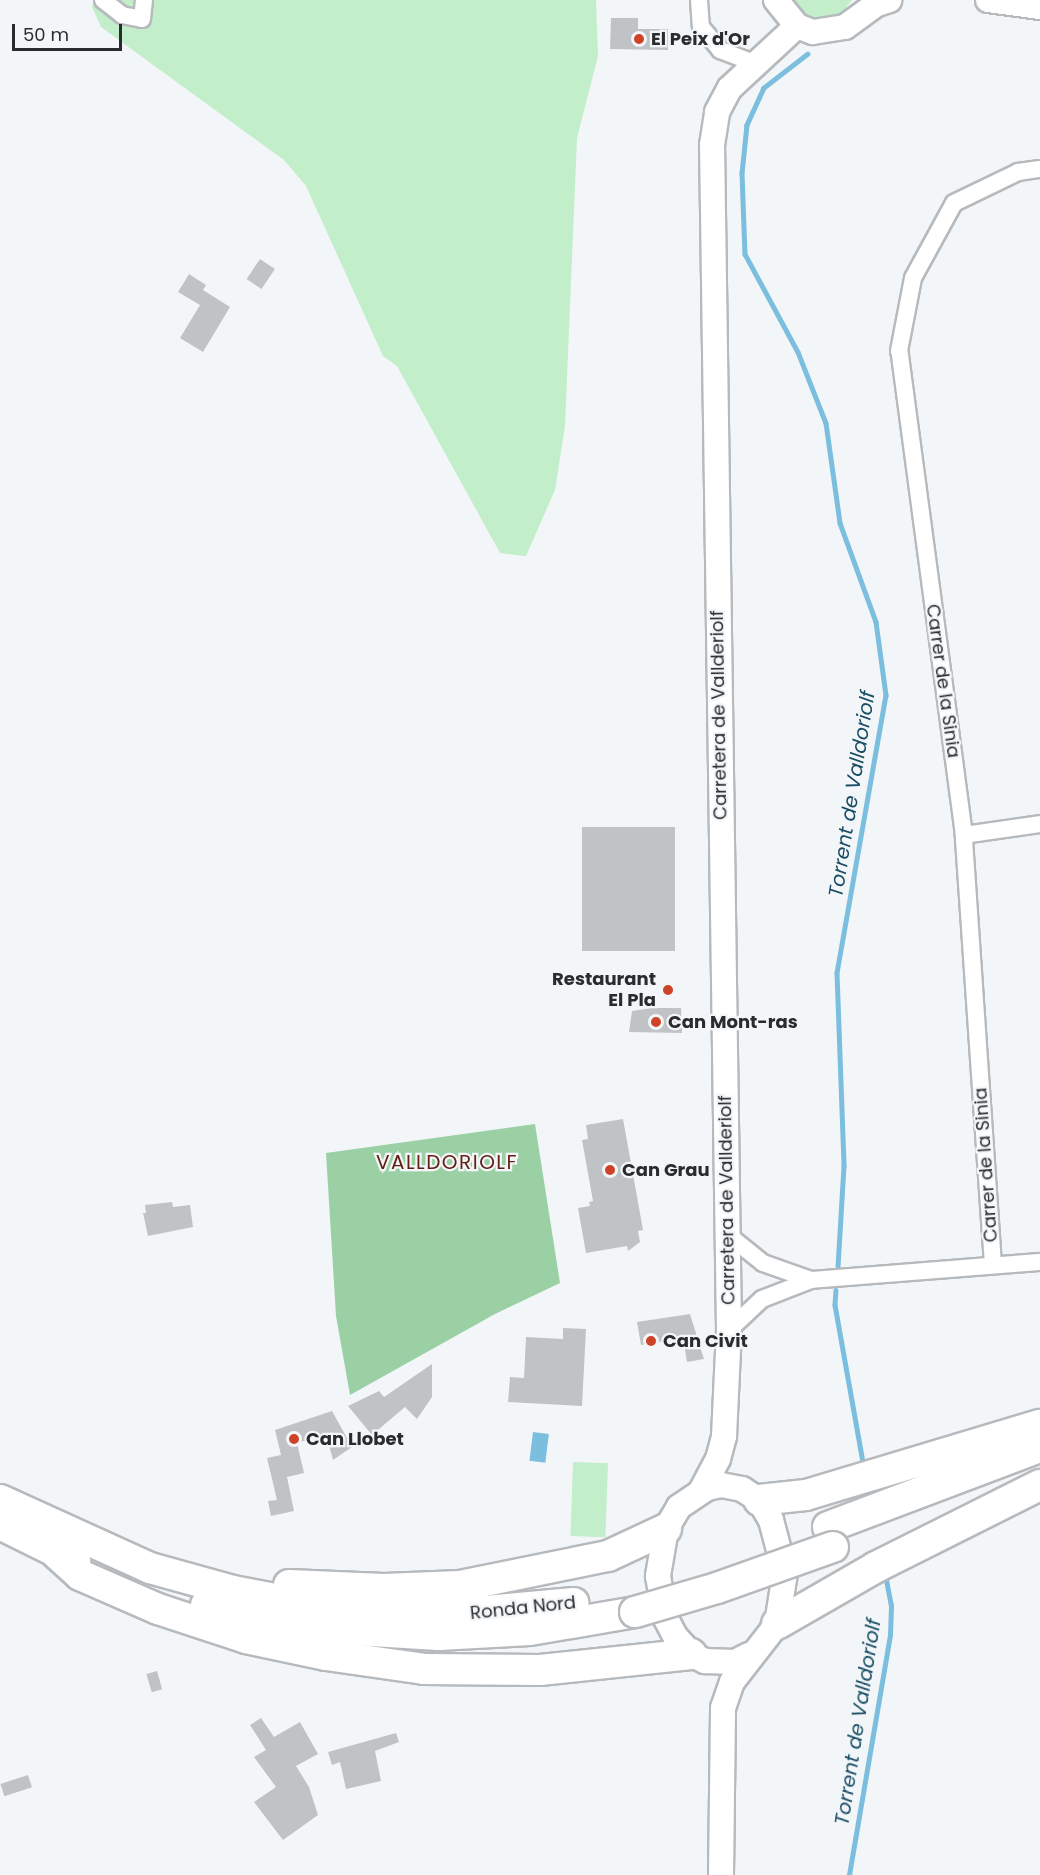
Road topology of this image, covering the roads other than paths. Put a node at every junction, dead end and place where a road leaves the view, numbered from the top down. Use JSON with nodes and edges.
{"nodes":[{"id":1,"x":97,"y":0,"type":"edge"},
{"id":2,"x":103,"y":0,"type":"edge"},
{"id":3,"x":144,"y":0,"type":"edge"},
{"id":4,"x":699,"y":0,"type":"edge"},
{"id":5,"x":776,"y":0,"type":"edge"},
{"id":6,"x":889,"y":0,"type":"edge"},
{"id":7,"x":988,"y":0,"type":"edge"},
{"id":8,"x":862,"y":7,"type":"edge"},
{"id":9,"x":1040,"y":7,"type":"edge"},
{"id":10,"x":112,"y":19,"type":"dead end"},
{"id":11,"x":797,"y":26,"type":"junction"},
{"id":12,"x":754,"y":63,"type":"junction"},
{"id":13,"x":1040,"y":169,"type":"edge"},
{"id":14,"x":1040,"y":824,"type":"edge"},
{"id":15,"x":964,"y":835,"type":"junction"},
{"id":16,"x":727,"y":1234,"type":"junction"},
{"id":17,"x":1040,"y":1262,"type":"edge"},
{"id":18,"x":993,"y":1265,"type":"junction"},
{"id":19,"x":811,"y":1280,"type":"junction"},
{"id":20,"x":729,"y":1330,"type":"junction"},
{"id":21,"x":1040,"y":1425,"type":"edge"},
{"id":22,"x":724,"y":1436,"type":"junction"},
{"id":23,"x":1040,"y":1448,"type":"edge"},
{"id":24,"x":1040,"y":1472,"type":"edge"},
{"id":25,"x":1040,"y":1485,"type":"edge"},
{"id":26,"x":701,"y":1491,"type":"junction"},
{"id":27,"x":754,"y":1497,"type":"junction"},
{"id":28,"x":0,"y":1500,"type":"edge"},
{"id":29,"x":0,"y":1524,"type":"edge"},
{"id":30,"x":666,"y":1529,"type":"junction"},
{"id":31,"x":831,"y":1537,"type":"junction"},
{"id":32,"x":100,"y":1547,"type":"junction"},
{"id":33,"x":57,"y":1554,"type":"junction"},
{"id":34,"x":633,"y":1603,"type":"junction"},
{"id":35,"x":777,"y":1624,"type":"junction"},
{"id":36,"x":749,"y":1655,"type":"junction"},
{"id":37,"x":696,"y":1656,"type":"junction"},
{"id":38,"x":723,"y":1708,"type":"junction"},
{"id":39,"x":721,"y":1875,"type":"edge"}],
"edges":[{"from":1,"to":10,"type":"street"},
{"from":2,"to":3,"type":"street"},
{"from":4,"to":12,"type":"street"},
{"from":5,"to":11,"type":"street"},
{"from":6,"to":8,"type":"street"},
{"from":7,"to":9,"type":"street"},
{"from":8,"to":11,"type":"street"},
{"from":11,"to":12,"type":"street","name":"Carretera de Vallderiolf"},
{"from":12,"to":16,"type":"street","name":"Carretera de Vallderiolf"},
{"from":13,"to":15,"type":"street","name":"Carrer de la Sinia"},
{"from":14,"to":15,"type":"street"},
{"from":15,"to":18,"type":"street","name":"Carrer de la Sinia"},
{"from":16,"to":19,"type":"street"},
{"from":16,"to":20,"type":"street","name":"Carretera de Vallderiolf"},
{"from":17,"to":18,"type":"street"},
{"from":18,"to":19,"type":"street"},
{"from":19,"to":20,"type":"street"},
{"from":20,"to":22,"type":"street","name":"Carretera de Vallderiolf"},
{"from":21,"to":27,"type":"highway"},
{"from":22,"to":26,"type":"street","name":"Carretera de Vallderiolf"},
{"from":22,"to":27,"type":"street","name":"Carretera de Vallderiolf"},
{"from":23,"to":31,"type":"highway","name":"Ronda Nord"},
{"from":24,"to":31,"type":"highway","name":"Ronda Nord"},
{"from":25,"to":35,"type":"highway"},
{"from":26,"to":27,"type":"street"},
{"from":26,"to":30,"type":"street"},
{"from":27,"to":35,"type":"street"},
{"from":28,"to":32,"type":"highway","name":"Ronda Nord"},
{"from":29,"to":33,"type":"highway","name":"Ronda Nord"},
{"from":30,"to":32,"type":"highway"},
{"from":30,"to":37,"type":"street"},
{"from":31,"to":34,"type":"highway","name":"Ronda Nord"},
{"from":32,"to":34,"type":"highway","name":"Ronda Nord"},
{"from":33,"to":34,"type":"highway","name":"Ronda Nord"},
{"from":33,"to":37,"type":"highway"},
{"from":35,"to":36,"type":"street"},
{"from":36,"to":37,"type":"street"},
{"from":36,"to":38,"type":"street"},
{"from":37,"to":38,"type":"street"},
{"from":38,"to":39,"type":"street"}]}
